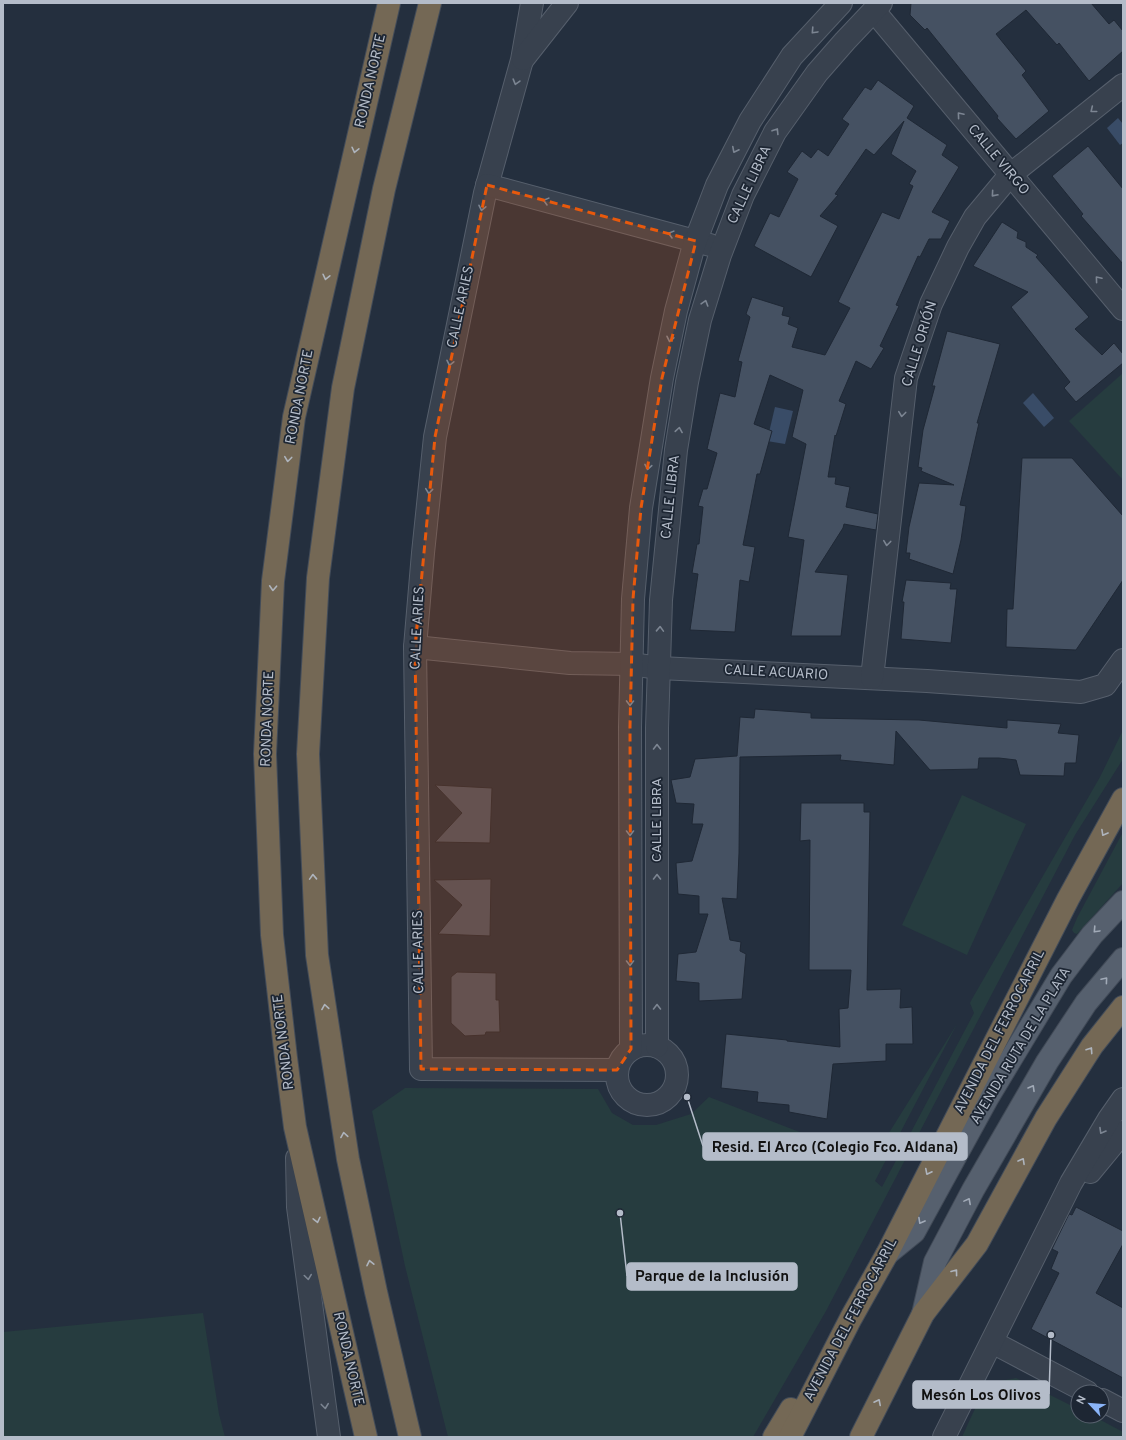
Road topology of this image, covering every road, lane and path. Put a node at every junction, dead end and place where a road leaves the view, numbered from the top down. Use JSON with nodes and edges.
{"nodes":[{"id":1,"x":389,"y":3,"type":"edge"},
{"id":2,"x":430,"y":3,"type":"edge"},
{"id":3,"x":532,"y":3,"type":"edge"},
{"id":4,"x":567,"y":3,"type":"edge"},
{"id":5,"x":841,"y":3,"type":"edge"},
{"id":6,"x":878,"y":7,"type":"edge"},
{"id":7,"x":522,"y":60,"type":"junction"},
{"id":8,"x":1123,"y":85,"type":"edge"},
{"id":9,"x":1010,"y":175,"type":"junction"},
{"id":10,"x":487,"y":185,"type":"junction"},
{"id":11,"x":696,"y":241,"type":"junction"},
{"id":12,"x":722,"y":248,"type":"junction"},
{"id":13,"x":1123,"y":309,"type":"edge"},
{"id":14,"x":415,"y":647,"type":"junction"},
{"id":15,"x":1123,"y":660,"type":"edge"},
{"id":16,"x":631,"y":664,"type":"junction"},
{"id":17,"x":659,"y":668,"type":"junction"},
{"id":18,"x":872,"y":678,"type":"junction"},
{"id":19,"x":1123,"y":798,"type":"edge"},
{"id":20,"x":1123,"y":902,"type":"edge"},
{"id":21,"x":1123,"y":959,"type":"edge"},
{"id":22,"x":1123,"y":1007,"type":"edge"},
{"id":23,"x":657,"y":1046,"type":"junction"},
{"id":24,"x":631,"y":1049,"type":"junction"},
{"id":25,"x":616,"y":1070,"type":"junction"},
{"id":26,"x":1123,"y":1099,"type":"edge"},
{"id":27,"x":295,"y":1127,"type":"junction"},
{"id":28,"x":1123,"y":1132,"type":"edge"},
{"id":29,"x":1071,"y":1183,"type":"junction"},
{"id":30,"x":887,"y":1254,"type":"junction"},
{"id":31,"x":376,"y":1292,"type":"junction"},
{"id":32,"x":923,"y":1314,"type":"junction"},
{"id":33,"x":851,"y":1318,"type":"junction"},
{"id":34,"x":992,"y":1342,"type":"junction"},
{"id":35,"x":1072,"y":1384,"type":"edge"},
{"id":36,"x":1110,"y":1404,"type":"edge"},
{"id":37,"x":1123,"y":1411,"type":"edge"},
{"id":38,"x":329,"y":1437,"type":"edge"},
{"id":39,"x":366,"y":1437,"type":"edge"},
{"id":40,"x":410,"y":1437,"type":"edge"},
{"id":41,"x":426,"y":1437,"type":"edge"},
{"id":42,"x":774,"y":1437,"type":"edge"},
{"id":43,"x":790,"y":1437,"type":"edge"},
{"id":44,"x":861,"y":1437,"type":"edge"},
{"id":45,"x":944,"y":1437,"type":"edge"}],
"edges":[{"from":1,"to":27,"type":"highway","name":"RONDA NORTE","one_way":true},
{"from":31,"to":2,"type":"highway","one_way":true},
{"from":3,"to":7,"type":"street","name":"CALLE ARIES"},
{"from":4,"to":7,"type":"street"},
{"from":5,"to":11,"type":"street","name":"CALLE LIBRA","one_way":true},
{"from":9,"to":6,"type":"street","name":"CALLE VIRGO","one_way":true},
{"from":12,"to":6,"type":"street","name":"CALLE LIBRA","one_way":true},
{"from":7,"to":10,"type":"street","name":"CALLE ARIES","one_way":true},
{"from":8,"to":9,"type":"street","name":"CALLE ORIÓN","one_way":true},
{"from":13,"to":9,"type":"street","name":"CALLE VIRGO","one_way":true},
{"from":9,"to":18,"type":"street","name":"CALLE ORIÓN","one_way":true},
{"from":11,"to":10,"type":"street","one_way":true},
{"from":10,"to":14,"type":"street","name":"CALLE ARIES","one_way":true},
{"from":11,"to":12,"type":"street"},
{"from":11,"to":16,"type":"street","name":"CALLE LIBRA","one_way":true},
{"from":17,"to":12,"type":"street","name":"CALLE LIBRA","one_way":true},
{"from":14,"to":16,"type":"street","name":"CALLE ACUARIO"},
{"from":14,"to":25,"type":"street","name":"CALLE ARIES"},
{"from":15,"to":18,"type":"street","name":"CALLE ACUARIO"},
{"from":16,"to":17,"type":"street","name":"CALLE ACUARIO"},
{"from":16,"to":24,"type":"street","name":"CALLE LIBRA","one_way":true},
{"from":17,"to":18,"type":"street","name":"CALLE ACUARIO"},
{"from":23,"to":17,"type":"street","name":"CALLE LIBRA","one_way":true},
{"from":19,"to":30,"type":"highway","name":"AVENIDA DEL FERROCARRIL","one_way":true},
{"from":20,"to":30,"type":"main road","name":"AVENIDA RUTA DE LA PLATA","one_way":true},
{"from":32,"to":21,"type":"main road","one_way":true},
{"from":32,"to":22,"type":"highway","one_way":true},
{"from":23,"to":24,"type":"street"},
{"from":23,"to":25,"type":"street"},
{"from":24,"to":25,"type":"street"},
{"from":26,"to":29,"type":"street","one_way":true},
{"from":27,"to":38,"type":"street","one_way":true},
{"from":27,"to":39,"type":"highway","name":"RONDA NORTE","one_way":true},
{"from":28,"to":29,"type":"street"},
{"from":29,"to":34,"type":"street"},
{"from":30,"to":33,"type":"highway","name":"AVENIDA DEL FERROCARRIL"},
{"from":31,"to":40,"type":"highway"},
{"from":31,"to":41,"type":"highway"},
{"from":44,"to":32,"type":"highway","one_way":true},
{"from":33,"to":42,"type":"highway"},
{"from":33,"to":43,"type":"highway","name":"AVENIDA DEL FERROCARRIL"},
{"from":34,"to":35,"type":"street"},
{"from":34,"to":45,"type":"street"},
{"from":36,"to":37,"type":"street"}]}
